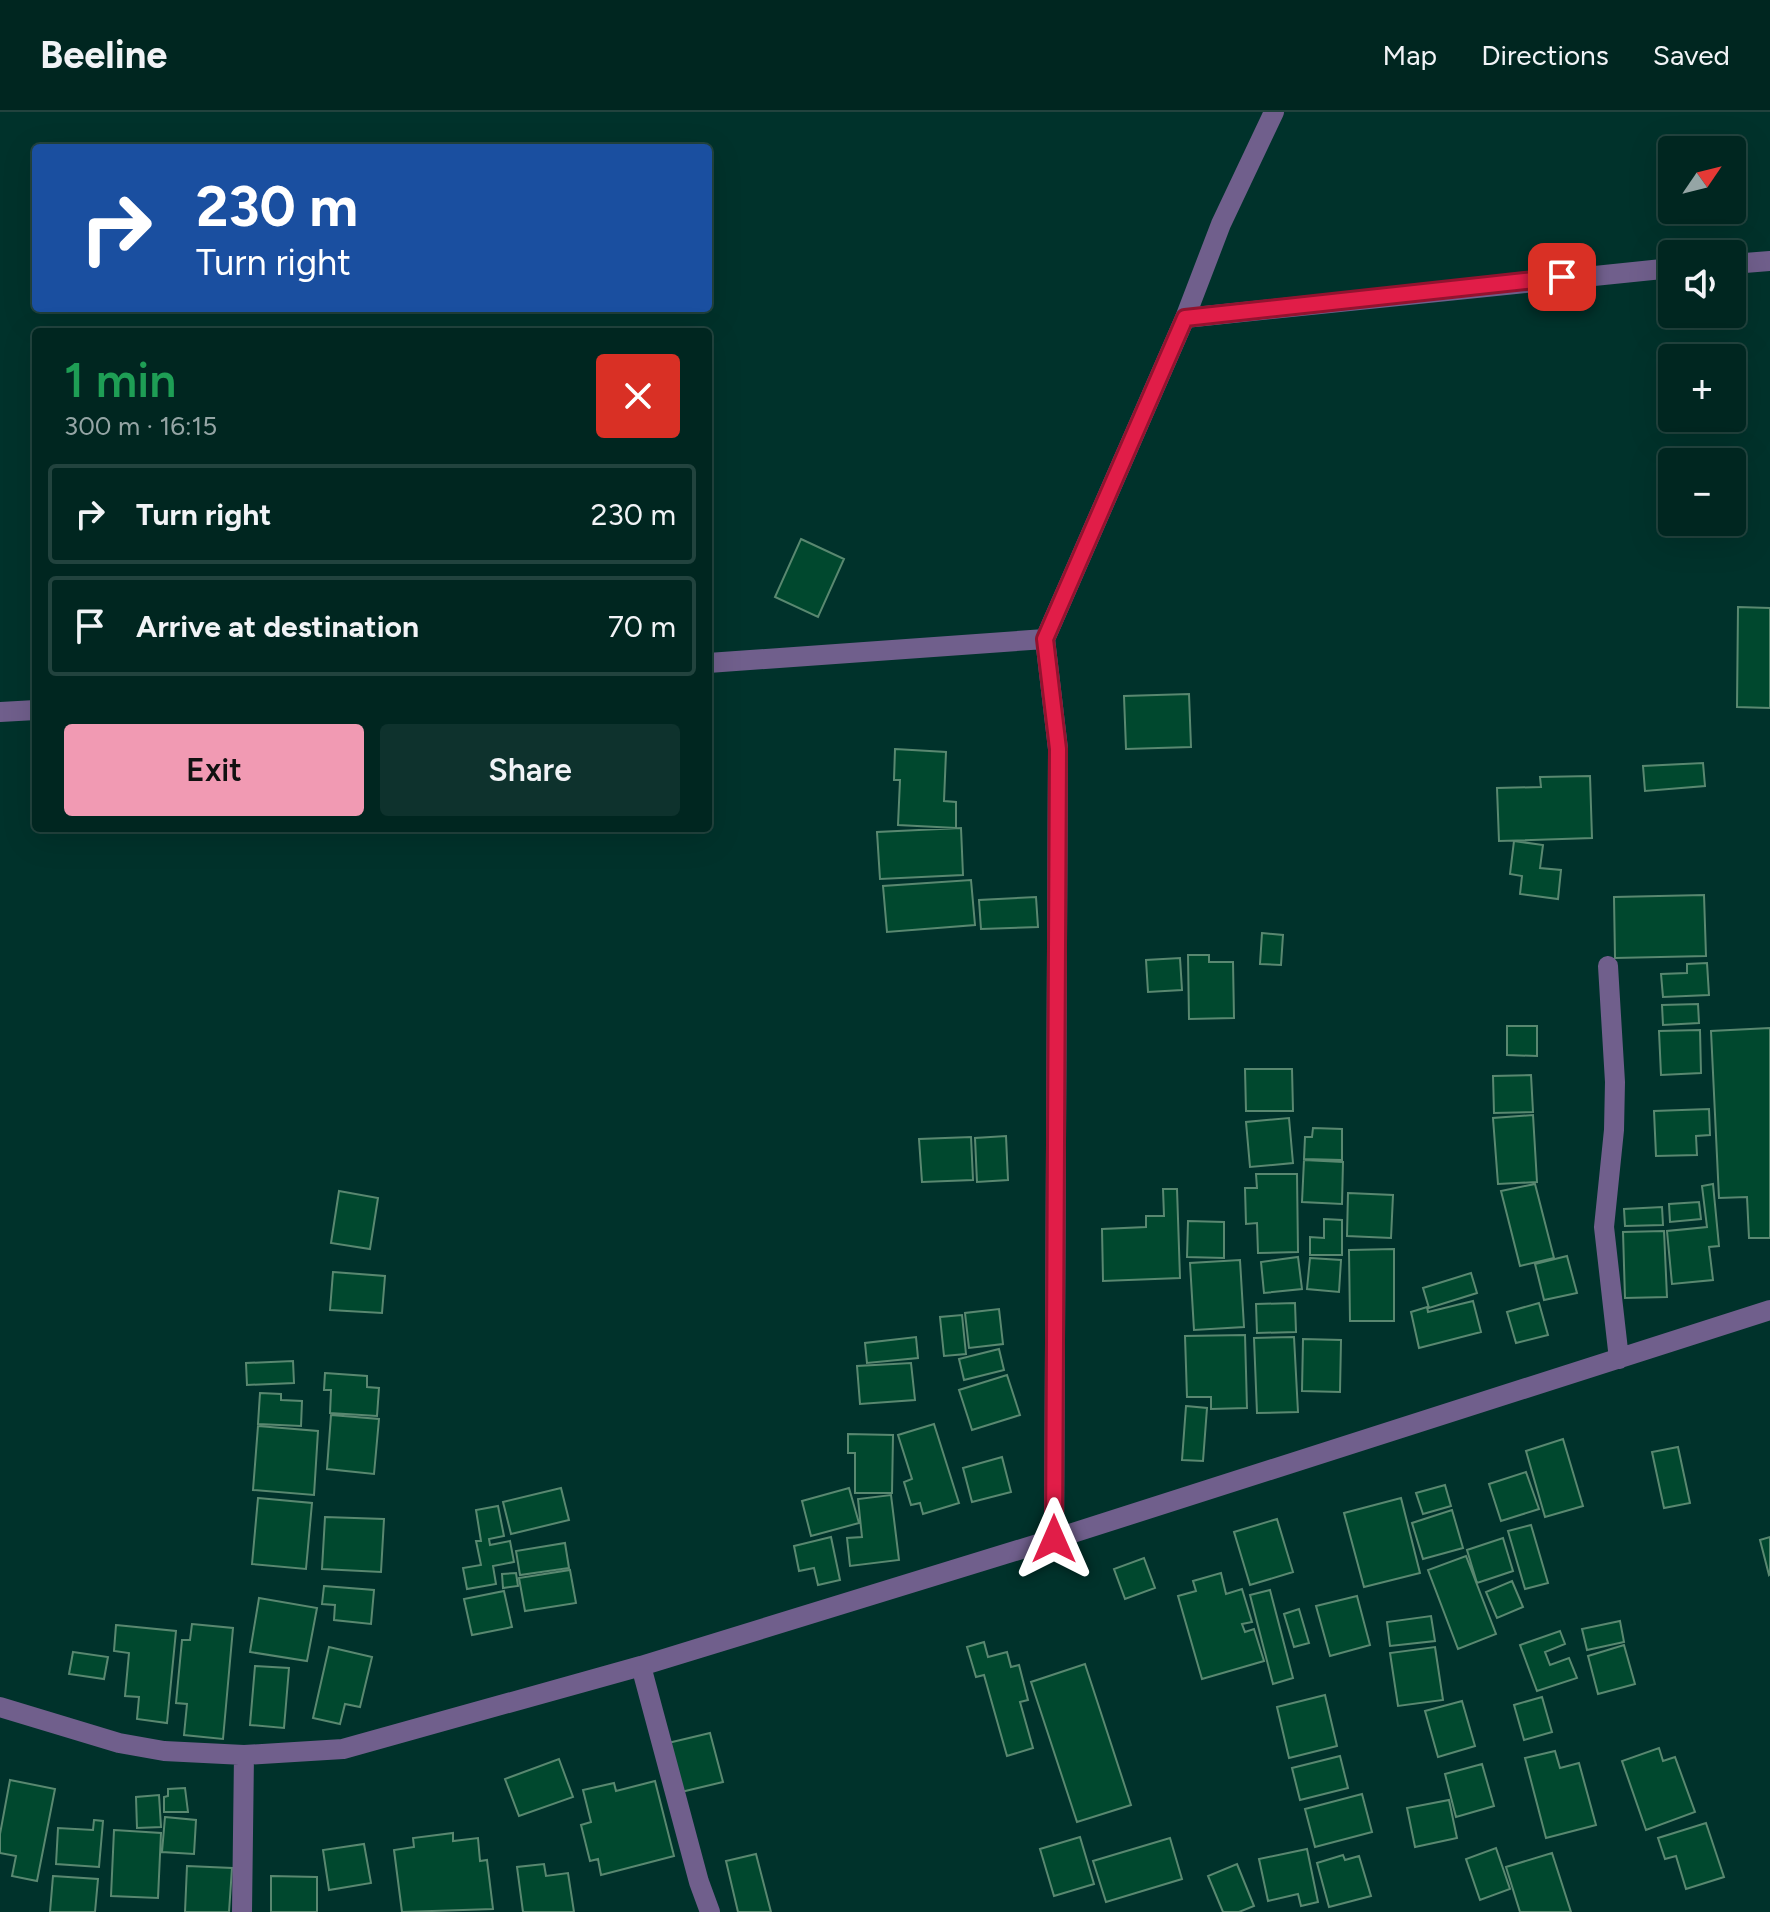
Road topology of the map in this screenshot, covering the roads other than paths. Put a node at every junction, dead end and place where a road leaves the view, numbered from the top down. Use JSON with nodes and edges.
{"nodes":[{"id":1,"x":1274,"y":112,"type":"edge"},
{"id":2,"x":1770,"y":261,"type":"edge"},
{"id":3,"x":1746,"y":263,"type":"edge"},
{"id":4,"x":1658,"y":269,"type":"edge"},
{"id":5,"x":1185,"y":318,"type":"junction"},
{"id":6,"x":1045,"y":639,"type":"junction"},
{"id":7,"x":712,"y":663,"type":"edge"},
{"id":8,"x":32,"y":710,"type":"edge"},
{"id":9,"x":0,"y":712,"type":"edge"},
{"id":10,"x":1608,"y":966,"type":"dead end"},
{"id":11,"x":1770,"y":1310,"type":"edge"},
{"id":12,"x":1619,"y":1359,"type":"junction"},
{"id":13,"x":1054,"y":1539,"type":"junction"},
{"id":14,"x":641,"y":1666,"type":"junction"},
{"id":15,"x":0,"y":1707,"type":"edge"},
{"id":16,"x":244,"y":1755,"type":"junction"},
{"id":17,"x":242,"y":1912,"type":"edge"},
{"id":18,"x":710,"y":1912,"type":"edge"}],
"edges":[{"from":1,"to":5,"type":"street"},
{"from":2,"to":3,"type":"street"},
{"from":4,"to":5,"type":"street"},
{"from":5,"to":6,"type":"street"},
{"from":6,"to":7,"type":"street"},
{"from":6,"to":13,"type":"street"},
{"from":8,"to":9,"type":"street"},
{"from":10,"to":12,"type":"street"},
{"from":11,"to":12,"type":"street"},
{"from":12,"to":13,"type":"street"},
{"from":13,"to":14,"type":"street"},
{"from":14,"to":16,"type":"street"},
{"from":14,"to":18,"type":"street"},
{"from":15,"to":16,"type":"street"},
{"from":16,"to":17,"type":"street"}]}
